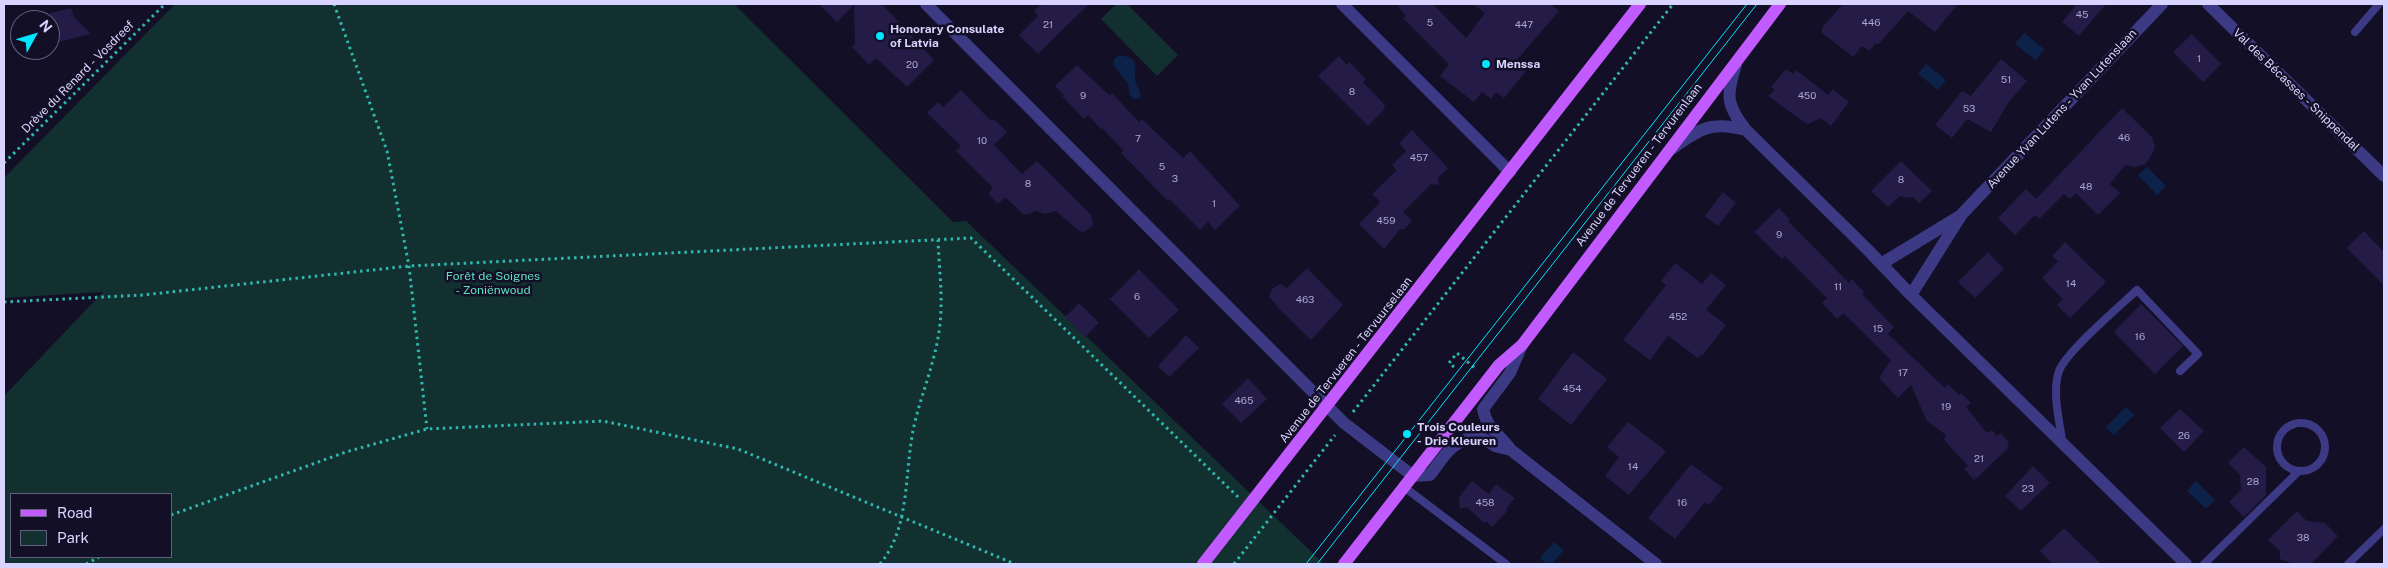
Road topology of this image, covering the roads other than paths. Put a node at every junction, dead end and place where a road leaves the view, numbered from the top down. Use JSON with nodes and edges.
{"nodes":[{"id":1,"x":926,"y":4,"type":"edge"},
{"id":2,"x":1342,"y":4,"type":"edge"},
{"id":3,"x":1640,"y":4,"type":"edge"},
{"id":4,"x":1780,"y":4,"type":"edge"},
{"id":5,"x":2162,"y":4,"type":"edge"},
{"id":6,"x":2208,"y":4,"type":"edge"},
{"id":7,"x":2379,"y":4,"type":"edge"},
{"id":8,"x":2355,"y":32,"type":"dead end"},
{"id":9,"x":1739,"y":55,"type":"junction"},
{"id":10,"x":1746,"y":130,"type":"junction"},
{"id":11,"x":1664,"y":155,"type":"junction"},
{"id":12,"x":1510,"y":172,"type":"junction"},
{"id":13,"x":2384,"y":176,"type":"edge"},
{"id":14,"x":1962,"y":214,"type":"junction"},
{"id":15,"x":1881,"y":264,"type":"junction"},
{"id":16,"x":1910,"y":295,"type":"junction"},
{"id":17,"x":1522,"y":345,"type":"junction"},
{"id":18,"x":2180,"y":371,"type":"dead end"},
{"id":19,"x":1327,"y":406,"type":"junction"},
{"id":20,"x":2062,"y":440,"type":"junction"},
{"id":21,"x":1511,"y":450,"type":"junction"},
{"id":22,"x":2299,"y":471,"type":"junction"},
{"id":23,"x":1413,"y":476,"type":"junction"},
{"id":24,"x":1404,"y":488,"type":"junction"},
{"id":25,"x":2384,"y":529,"type":"edge"},
{"id":26,"x":1203,"y":564,"type":"edge"},
{"id":27,"x":1344,"y":564,"type":"edge"},
{"id":28,"x":1504,"y":564,"type":"edge"},
{"id":29,"x":1656,"y":564,"type":"edge"},
{"id":30,"x":2186,"y":564,"type":"edge"},
{"id":31,"x":2204,"y":564,"type":"edge"},
{"id":32,"x":2348,"y":564,"type":"edge"}],
"edges":[{"from":1,"to":19,"type":"street"},
{"from":2,"to":12,"type":"street"},
{"from":3,"to":12,"type":"main road"},
{"from":4,"to":9,"type":"main road","name":"Avenue de Tervueren - Tervurenlaan"},
{"from":5,"to":14,"type":"street","name":"Avenue Yvan Lutens - Yvan Lutenslaan"},
{"from":6,"to":13,"type":"street","name":"Val des Bécasses - Snippendal"},
{"from":7,"to":8,"type":"lane"},
{"from":9,"to":10,"type":"street"},
{"from":9,"to":11,"type":"main road","name":"Avenue de Tervueren - Tervurenlaan"},
{"from":10,"to":11,"type":"street"},
{"from":10,"to":15,"type":"street"},
{"from":11,"to":17,"type":"main road","name":"Avenue de Tervueren - Tervurenlaan"},
{"from":12,"to":19,"type":"main road","name":"Avenue de Tervueren - Tervuurselaan"},
{"from":14,"to":15,"type":"street","name":"Avenue Yvan Lutens - Yvan Lutenslaan"},
{"from":14,"to":16,"type":"street","name":"Avenue Yvan Lutens - Yvan Lutenslaan"},
{"from":15,"to":16,"type":"street"},
{"from":16,"to":20,"type":"street"},
{"from":17,"to":21,"type":"street"},
{"from":17,"to":23,"type":"main road"},
{"from":18,"to":20,"type":"lane"},
{"from":19,"to":23,"type":"street"},
{"from":19,"to":26,"type":"main road","name":"Avenue de Tervueren - Tervuurselaan"},
{"from":20,"to":30,"type":"street"},
{"from":21,"to":23,"type":"street"},
{"from":21,"to":29,"type":"street"},
{"from":22,"to":22,"type":"lane"},
{"from":22,"to":31,"type":"lane"},
{"from":23,"to":24,"type":"main road"},
{"from":24,"to":27,"type":"main road"},
{"from":24,"to":28,"type":"lane"},
{"from":25,"to":32,"type":"lane"}]}
